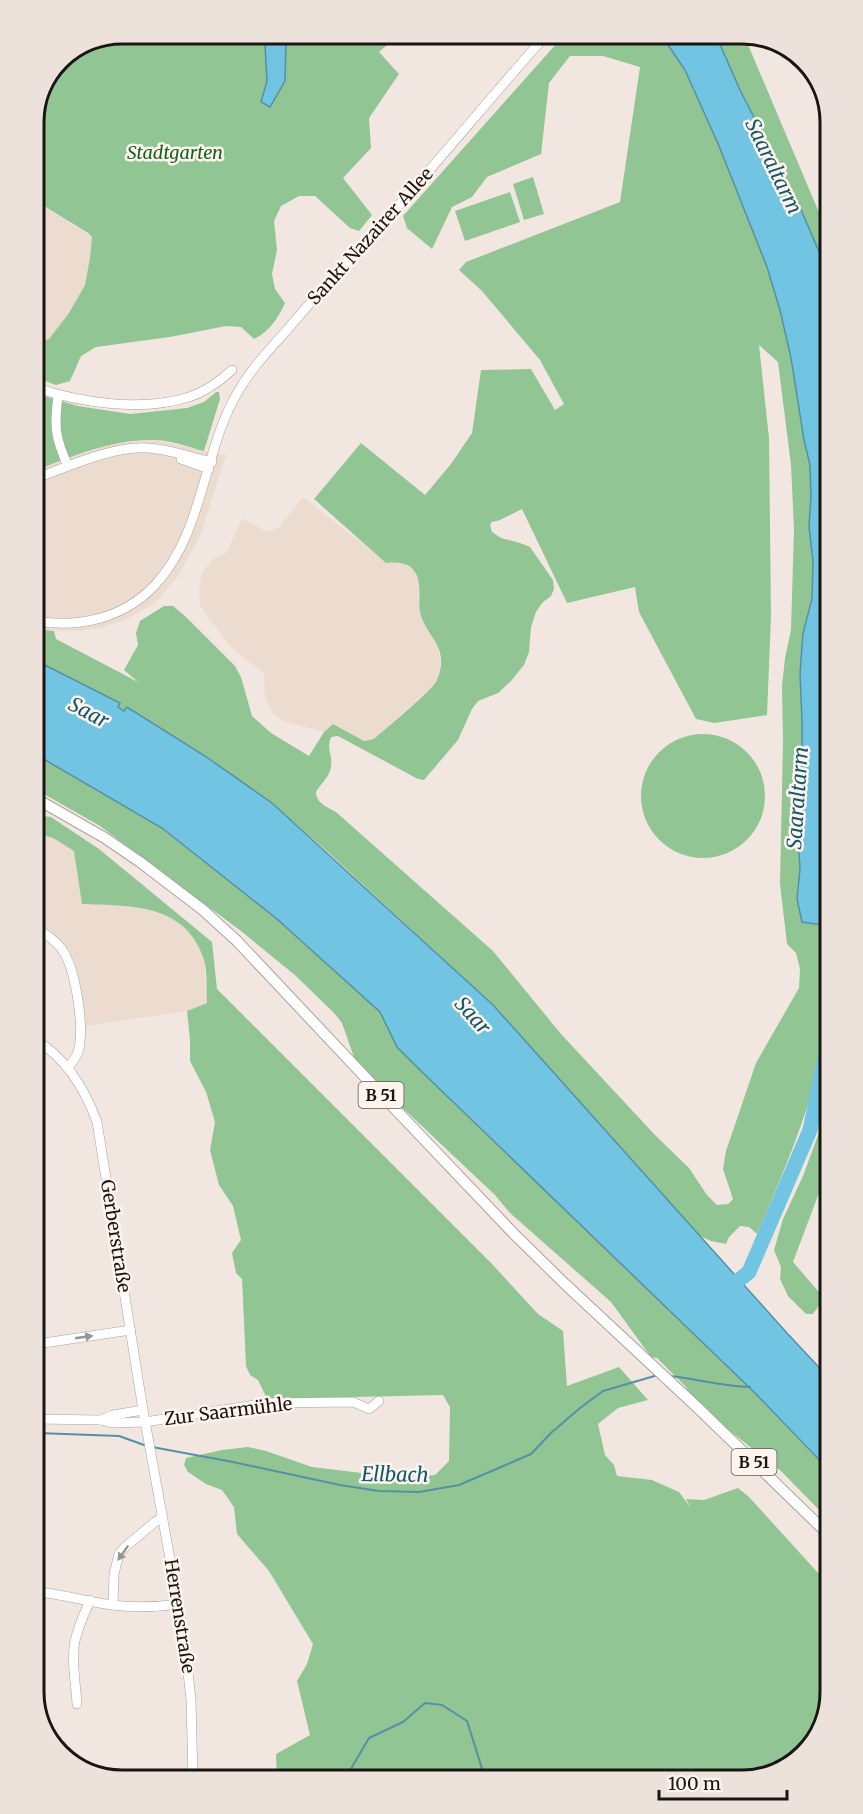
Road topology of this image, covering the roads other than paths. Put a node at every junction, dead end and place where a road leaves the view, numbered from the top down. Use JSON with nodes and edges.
{"nodes":[{"id":1,"x":538,"y":44,"type":"edge"},
{"id":2,"x":232,"y":370,"type":"dead end"},
{"id":3,"x":44,"y":391,"type":"edge"},
{"id":4,"x":58,"y":396,"type":"junction"},
{"id":5,"x":214,"y":451,"type":"junction"},
{"id":6,"x":168,"y":452,"type":"junction"},
{"id":7,"x":190,"y":456,"type":"junction"},
{"id":8,"x":210,"y":465,"type":"junction"},
{"id":9,"x":68,"y":466,"type":"junction"},
{"id":10,"x":44,"y":475,"type":"edge"},
{"id":11,"x":44,"y":622,"type":"edge"},
{"id":12,"x":44,"y":803,"type":"edge"},
{"id":13,"x":44,"y":934,"type":"edge"},
{"id":14,"x":44,"y":1046,"type":"edge"},
{"id":15,"x":68,"y":1067,"type":"junction"},
{"id":16,"x":131,"y":1330,"type":"junction"},
{"id":17,"x":44,"y":1343,"type":"edge"},
{"id":18,"x":379,"y":1401,"type":"dead end"},
{"id":19,"x":143,"y":1410,"type":"junction"},
{"id":20,"x":44,"y":1419,"type":"edge"},
{"id":21,"x":101,"y":1420,"type":"junction"},
{"id":22,"x":146,"y":1422,"type":"junction"},
{"id":23,"x":151,"y":1454,"type":"joint"},
{"id":24,"x":164,"y":1517,"type":"junction"},
{"id":25,"x":820,"y":1526,"type":"edge"},
{"id":26,"x":44,"y":1593,"type":"edge"},
{"id":27,"x":90,"y":1600,"type":"junction"},
{"id":28,"x":179,"y":1604,"type":"junction"},
{"id":29,"x":112,"y":1605,"type":"junction"},
{"id":30,"x":77,"y":1704,"type":"dead end"},
{"id":31,"x":193,"y":1770,"type":"edge"}],
"edges":[{"from":1,"to":5,"type":"street","name":"Sankt Nazairer Allee"},
{"from":2,"to":4,"type":"street"},
{"from":3,"to":4,"type":"street"},
{"from":4,"to":9,"type":"street"},
{"from":5,"to":7,"type":"street"},
{"from":5,"to":8,"type":"street","name":"Sankt Nazairer Allee"},
{"from":6,"to":7,"type":"street"},
{"from":6,"to":8,"type":"street"},
{"from":6,"to":9,"type":"street"},
{"from":7,"to":8,"type":"street"},
{"from":8,"to":11,"type":"street","name":"Sankt Nazairer Allee"},
{"from":9,"to":10,"type":"street"},
{"from":12,"to":25,"type":"main road","number":"B 51"},
{"from":13,"to":15,"type":"street"},
{"from":14,"to":15,"type":"street","name":"Gerberstraße"},
{"from":15,"to":16,"type":"street","name":"Gerberstraße"},
{"from":17,"to":16,"type":"street","one_way":true},
{"from":16,"to":19,"type":"street","name":"Gerberstraße"},
{"from":18,"to":22,"type":"street","name":"Zur Saarmühle"},
{"from":19,"to":21,"type":"street"},
{"from":19,"to":22,"type":"street","name":"Gerberstraße"},
{"from":20,"to":21,"type":"street"},
{"from":21,"to":22,"type":"street"},
{"from":22,"to":23,"type":"street","name":"Gerberstraße"},
{"from":23,"to":24,"type":"street","name":"Herrenstraße"},
{"from":24,"to":28,"type":"street","name":"Herrenstraße"},
{"from":24,"to":29,"type":"street","one_way":true},
{"from":26,"to":27,"type":"street"},
{"from":27,"to":29,"type":"street"},
{"from":27,"to":30,"type":"street"},
{"from":28,"to":29,"type":"street"},
{"from":28,"to":31,"type":"street","name":"Herrenstraße"}]}
